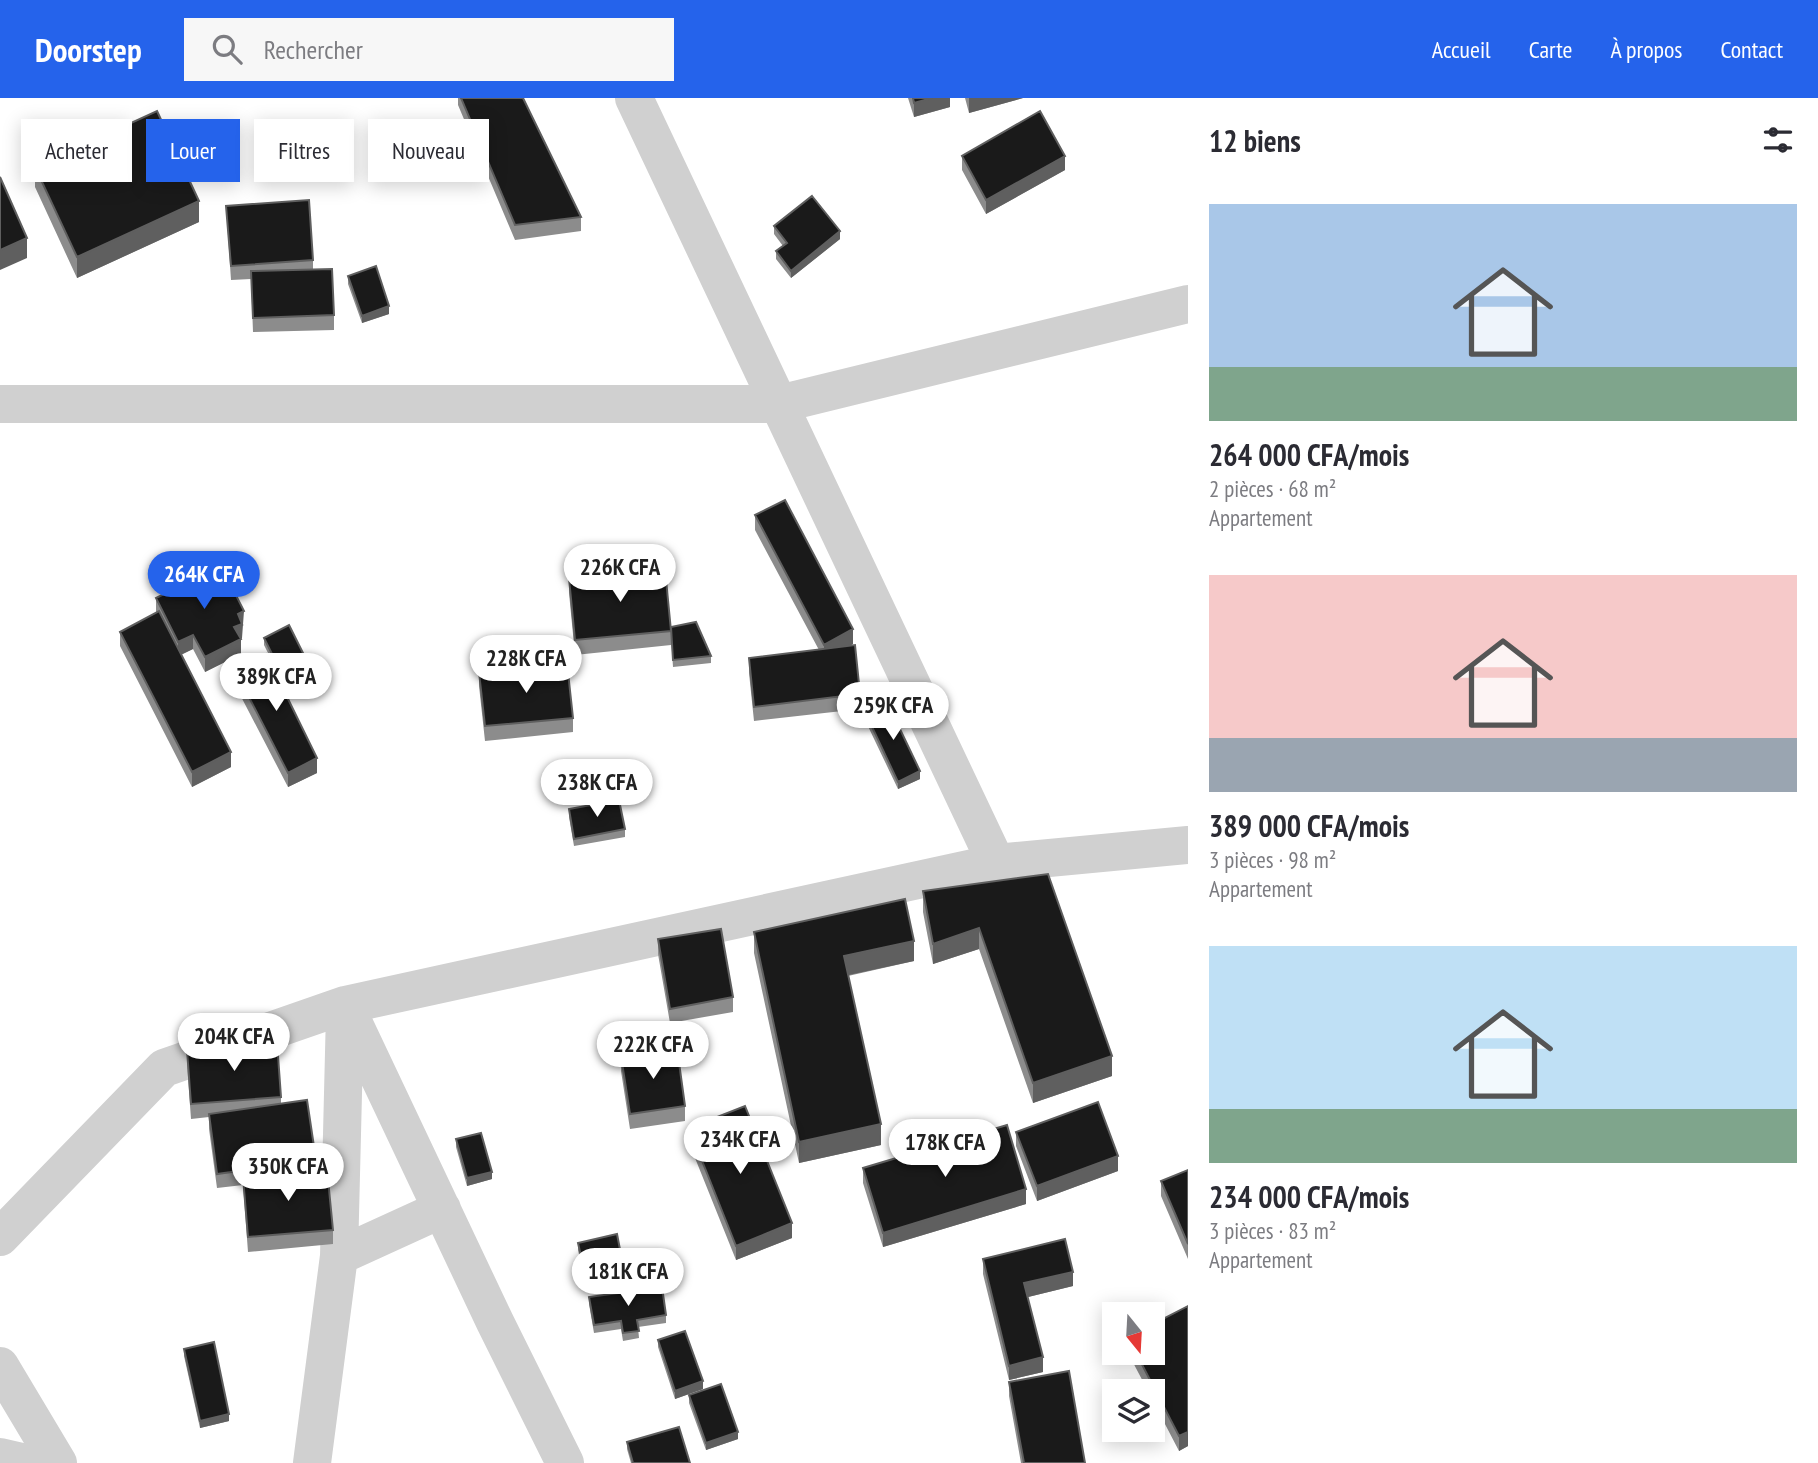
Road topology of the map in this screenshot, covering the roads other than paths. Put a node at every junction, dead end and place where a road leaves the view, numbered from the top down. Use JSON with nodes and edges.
{"nodes":[{"id":1,"x":634,"y":98,"type":"edge"},
{"id":2,"x":1188,"y":304,"type":"edge"},
{"id":3,"x":0,"y":404,"type":"edge"},
{"id":4,"x":779,"y":404,"type":"junction"},
{"id":5,"x":1188,"y":845,"type":"edge"},
{"id":6,"x":996,"y":863,"type":"junction"},
{"id":7,"x":345,"y":1005,"type":"junction"},
{"id":8,"x":442,"y":1209,"type":"junction"},
{"id":9,"x":0,"y":1237,"type":"edge"},
{"id":10,"x":339,"y":1256,"type":"junction"},
{"id":11,"x":0,"y":1366,"type":"edge"},
{"id":12,"x":0,"y":1457,"type":"edge"},
{"id":13,"x":26,"y":1463,"type":"edge"},
{"id":14,"x":58,"y":1463,"type":"edge"},
{"id":15,"x":312,"y":1463,"type":"edge"},
{"id":16,"x":565,"y":1463,"type":"edge"}],
"edges":[{"from":1,"to":4,"type":"street"},
{"from":2,"to":4,"type":"street"},
{"from":3,"to":4,"type":"street"},
{"from":4,"to":6,"type":"street"},
{"from":5,"to":6,"type":"street"},
{"from":6,"to":7,"type":"street"},
{"from":7,"to":8,"type":"street"},
{"from":7,"to":9,"type":"street"},
{"from":7,"to":10,"type":"street"},
{"from":8,"to":10,"type":"street"},
{"from":8,"to":16,"type":"street"},
{"from":10,"to":15,"type":"street"},
{"from":11,"to":14,"type":"street"},
{"from":12,"to":13,"type":"street"}]}
